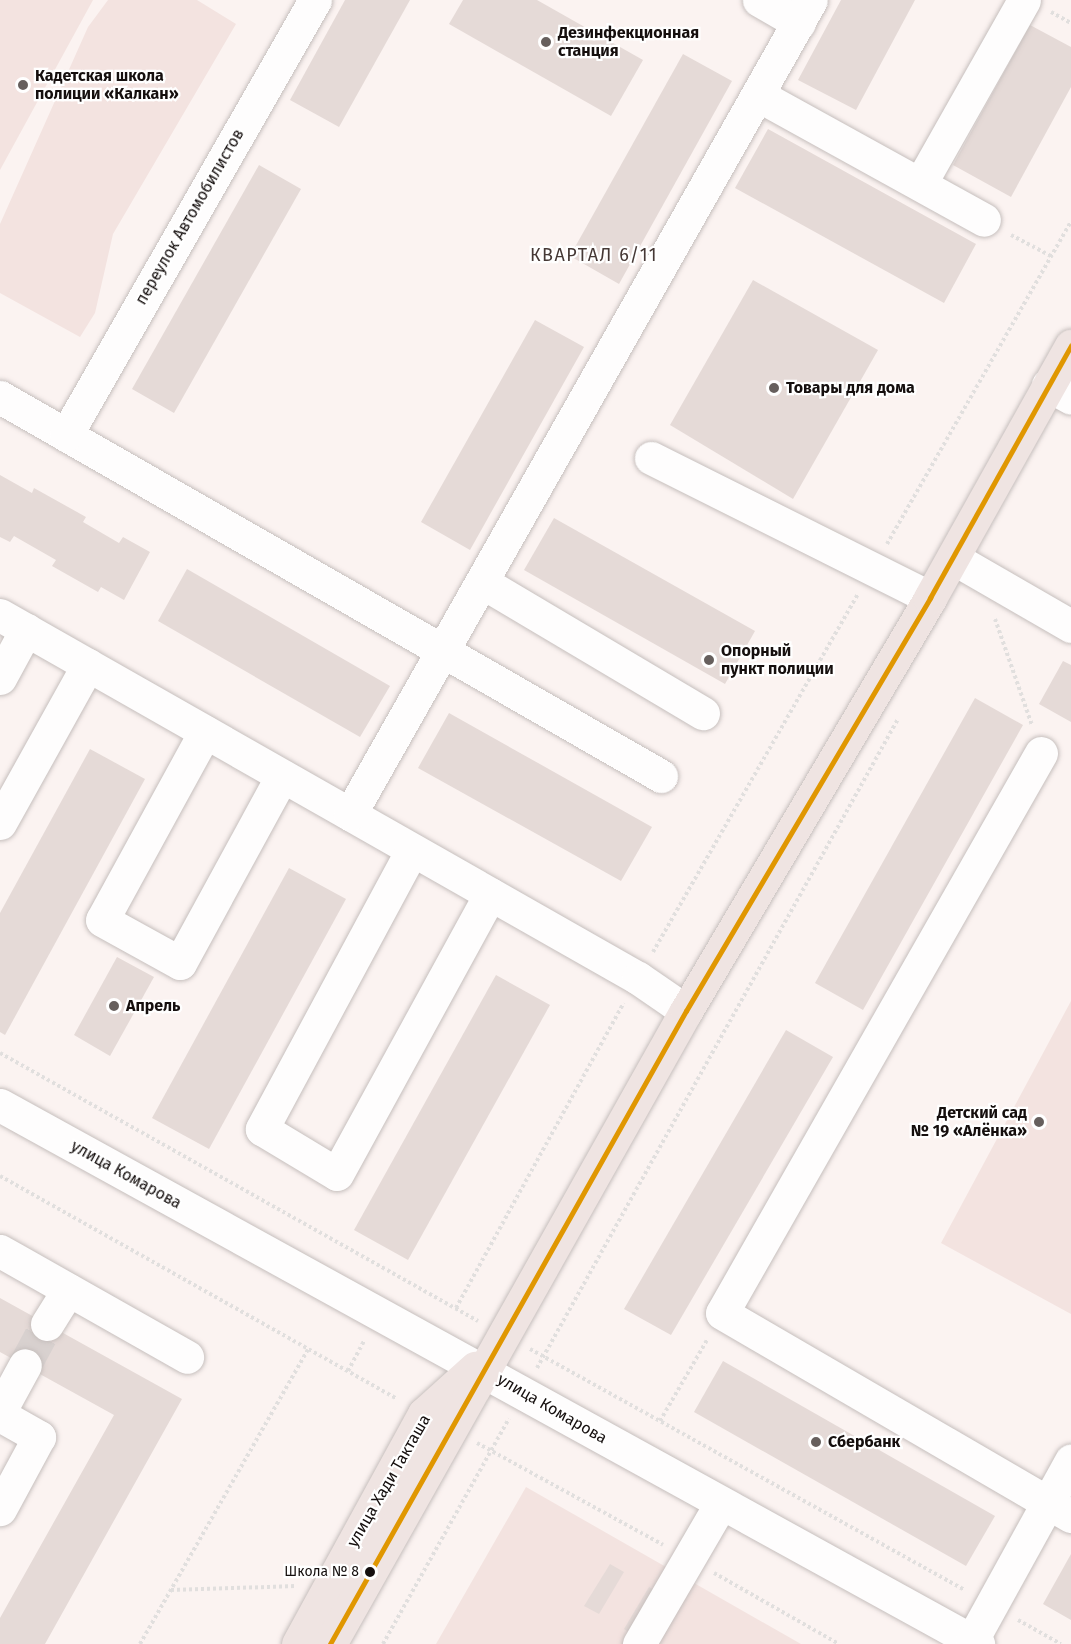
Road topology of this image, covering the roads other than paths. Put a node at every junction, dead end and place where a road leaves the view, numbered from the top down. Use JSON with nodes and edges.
{"nodes":[{"id":1,"x":315,"y":0,"type":"edge"},
{"id":2,"x":759,"y":0,"type":"edge"},
{"id":3,"x":1024,"y":0,"type":"edge"},
{"id":4,"x":805,"y":12,"type":"edge"},
{"id":5,"x":758,"y":95,"type":"junction"},
{"id":6,"x":920,"y":184,"type":"junction"},
{"id":7,"x":984,"y":220,"type":"road end"},
{"id":8,"x":1071,"y":346,"type":"edge"},
{"id":9,"x":1060,"y":392,"type":"edge"},
{"id":10,"x":0,"y":397,"type":"edge"},
{"id":11,"x":66,"y":435,"type":"junction"},
{"id":12,"x":651,"y":458,"type":"dead end"},
{"id":13,"x":952,"y":558,"type":"junction"},
{"id":14,"x":482,"y":582,"type":"junction"},
{"id":15,"x":930,"y":598,"type":"junction"},
{"id":16,"x":13,"y":622,"type":"edge"},
{"id":17,"x":1071,"y":626,"type":"edge"},
{"id":18,"x":443,"y":651,"type":"junction"},
{"id":19,"x":88,"y":665,"type":"junction"},
{"id":20,"x":0,"y":678,"type":"edge"},
{"id":21,"x":703,"y":712,"type":"dead end"},
{"id":22,"x":205,"y":732,"type":"junction"},
{"id":23,"x":1041,"y":753,"type":"road end"},
{"id":24,"x":282,"y":776,"type":"junction"},
{"id":25,"x":661,"y":776,"type":"dead end"},
{"id":26,"x":350,"y":814,"type":"junction"},
{"id":27,"x":0,"y":823,"type":"edge"},
{"id":28,"x":412,"y":850,"type":"junction"},
{"id":29,"x":490,"y":894,"type":"junction"},
{"id":30,"x":686,"y":1011,"type":"junction"},
{"id":31,"x":0,"y":1105,"type":"edge"},
{"id":32,"x":0,"y":1251,"type":"edge"},
{"id":33,"x":68,"y":1290,"type":"junction"},
{"id":34,"x":47,"y":1324,"type":"tunnel mouth"},
{"id":35,"x":187,"y":1357,"type":"dead end"},
{"id":36,"x":25,"y":1365,"type":"tunnel mouth"},
{"id":37,"x":481,"y":1368,"type":"junction"},
{"id":38,"x":0,"y":1413,"type":"edge"},
{"id":39,"x":1071,"y":1461,"type":"edge"},
{"id":40,"x":721,"y":1503,"type":"junction"},
{"id":41,"x":0,"y":1509,"type":"edge"},
{"id":42,"x":1060,"y":1509,"type":"edge"},
{"id":43,"x":975,"y":1642,"type":"edge"},
{"id":44,"x":298,"y":1644,"type":"edge"},
{"id":45,"x":330,"y":1644,"type":"edge"},
{"id":46,"x":639,"y":1644,"type":"edge"}],
"edges":[{"from":1,"to":11,"type":"street","name":"переулок Автомобилистов"},
{"from":2,"to":4,"type":"street"},
{"from":3,"to":6,"type":"street"},
{"from":4,"to":5,"type":"street"},
{"from":5,"to":6,"type":"street"},
{"from":5,"to":14,"type":"street"},
{"from":6,"to":7,"type":"street"},
{"from":8,"to":9,"type":"main road","name":"улица Хади Такташа"},
{"from":9,"to":13,"type":"main road","name":"улица Хади Такташа"},
{"from":10,"to":11,"type":"street"},
{"from":11,"to":18,"type":"street"},
{"from":12,"to":15,"type":"street"},
{"from":13,"to":15,"type":"main road","name":"улица Хади Такташа"},
{"from":13,"to":17,"type":"street"},
{"from":14,"to":18,"type":"street"},
{"from":14,"to":21,"type":"street"},
{"from":15,"to":30,"type":"main road","name":"улица Хади Такташа"},
{"from":16,"to":19,"type":"street"},
{"from":16,"to":20,"type":"street"},
{"from":18,"to":25,"type":"street"},
{"from":18,"to":26,"type":"street"},
{"from":19,"to":22,"type":"street"},
{"from":19,"to":27,"type":"street"},
{"from":22,"to":24,"type":"street"},
{"from":22,"to":24,"type":"street"},
{"from":23,"to":42,"type":"street"},
{"from":24,"to":26,"type":"street"},
{"from":26,"to":28,"type":"street"},
{"from":28,"to":29,"type":"street"},
{"from":28,"to":29,"type":"street"},
{"from":29,"to":30,"type":"street"},
{"from":30,"to":37,"type":"main road","name":"улица Хади Такташа"},
{"from":31,"to":37,"type":"street","name":"улица Комарова"},
{"from":32,"to":33,"type":"street"},
{"from":33,"to":34,"type":"street"},
{"from":33,"to":35,"type":"street"},
{"from":36,"to":38,"type":"street"},
{"from":37,"to":40,"type":"street","name":"улица Комарова"},
{"from":37,"to":44,"type":"main road","name":"улица Хади Такташа"},
{"from":37,"to":45,"type":"main road","name":"улица Хади Такташа"},
{"from":38,"to":41,"type":"street"},
{"from":39,"to":42,"type":"street"},
{"from":40,"to":43,"type":"street","name":"улица Комарова"},
{"from":40,"to":46,"type":"street"},
{"from":42,"to":43,"type":"street"}]}
